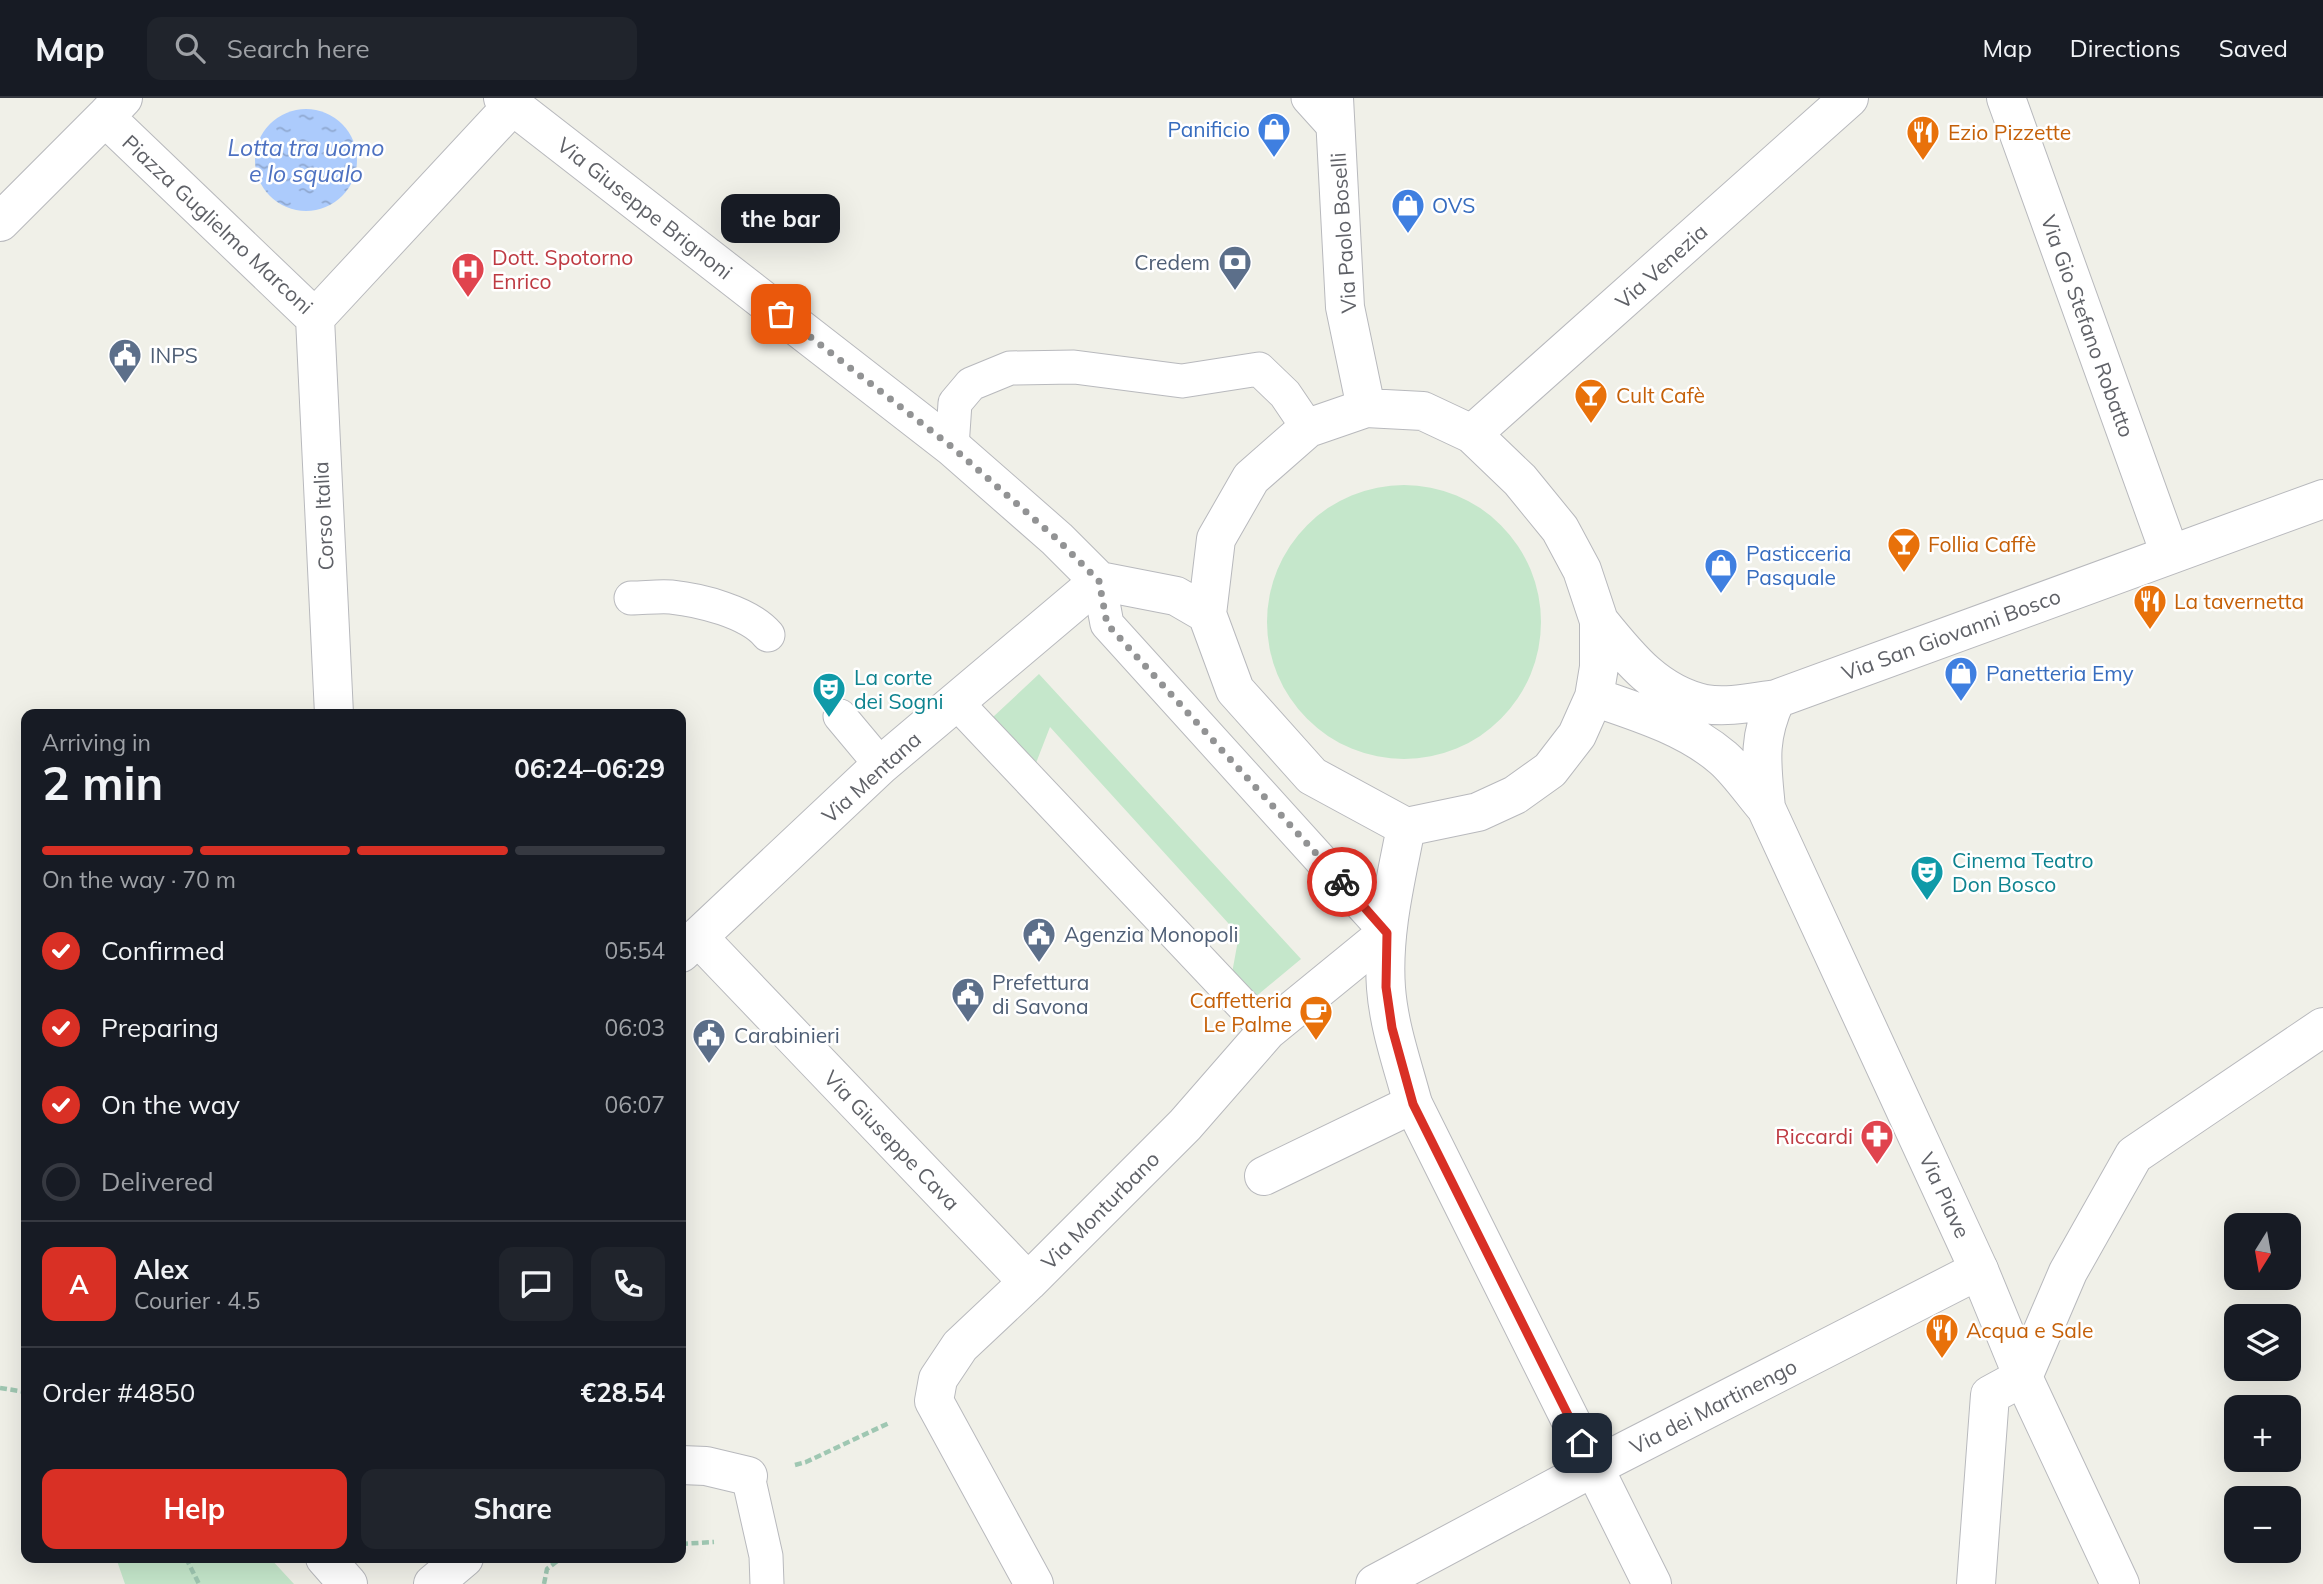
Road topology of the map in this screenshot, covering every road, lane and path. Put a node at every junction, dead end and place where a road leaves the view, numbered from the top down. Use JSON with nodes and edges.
{"nodes":[{"id":1,"x":1308,"y":98,"type":"edge"},
{"id":2,"x":1849,"y":98,"type":"edge"},
{"id":3,"x":2006,"y":98,"type":"edge"},
{"id":4,"x":508,"y":102,"type":"edge"},
{"id":5,"x":114,"y":108,"type":"edge"},
{"id":6,"x":1335,"y":114,"type":"edge"},
{"id":7,"x":0,"y":222,"type":"edge"},
{"id":8,"x":315,"y":318,"type":"junction"},
{"id":9,"x":1366,"y":408,"type":"junction"},
{"id":10,"x":1308,"y":428,"type":"junction"},
{"id":11,"x":1472,"y":434,"type":"junction"},
{"id":12,"x":952,"y":447,"type":"junction"},
{"id":13,"x":2323,"y":499,"type":"edge"},
{"id":14,"x":2169,"y":554,"type":"junction"},
{"id":15,"x":1099,"y":581,"type":"junction"},
{"id":16,"x":631,"y":598,"type":"dead end"},
{"id":17,"x":1207,"y":614,"type":"junction"},
{"id":18,"x":1599,"y":621,"type":"junction"},
{"id":19,"x":768,"y":635,"type":"dead end"},
{"id":20,"x":1594,"y":696,"type":"junction"},
{"id":21,"x":1776,"y":699,"type":"junction"},
{"id":22,"x":956,"y":702,"type":"junction"},
{"id":23,"x":334,"y":709,"type":"edge"},
{"id":24,"x":840,"y":716,"type":"dead end"},
{"id":25,"x":881,"y":765,"type":"junction"},
{"id":26,"x":1766,"y":808,"type":"junction"},
{"id":27,"x":1406,"y":827,"type":"junction"},
{"id":28,"x":1387,"y":933,"type":"junction"},
{"id":29,"x":689,"y":945,"type":"edge"},
{"id":30,"x":2323,"y":1027,"type":"edge"},
{"id":31,"x":1267,"y":1031,"type":"junction"},
{"id":32,"x":1413,"y":1104,"type":"junction"},
{"id":33,"x":1264,"y":1176,"type":"dead end"},
{"id":34,"x":1979,"y":1270,"type":"junction"},
{"id":35,"x":1028,"y":1282,"type":"junction"},
{"id":36,"x":2023,"y":1377,"type":"junction"},
{"id":37,"x":0,"y":1388,"type":"edge"},
{"id":38,"x":21,"y":1391,"type":"edge"},
{"id":39,"x":934,"y":1401,"type":"junction"},
{"id":40,"x":806,"y":1462,"type":"dead end"},
{"id":41,"x":686,"y":1465,"type":"edge"},
{"id":42,"x":1594,"y":1467,"type":"junction"},
{"id":43,"x":748,"y":1476,"type":"joint"},
{"id":44,"x":188,"y":1563,"type":"edge"},
{"id":45,"x":329,"y":1563,"type":"edge"},
{"id":46,"x":458,"y":1563,"type":"edge"},
{"id":47,"x":555,"y":1563,"type":"edge"},
{"id":48,"x":199,"y":1584,"type":"edge"},
{"id":49,"x":348,"y":1584,"type":"edge"},
{"id":50,"x":433,"y":1584,"type":"edge"},
{"id":51,"x":544,"y":1584,"type":"edge"},
{"id":52,"x":767,"y":1584,"type":"edge"},
{"id":53,"x":1034,"y":1584,"type":"edge"},
{"id":54,"x":1375,"y":1584,"type":"edge"},
{"id":55,"x":1652,"y":1584,"type":"edge"},
{"id":56,"x":1976,"y":1584,"type":"edge"},
{"id":57,"x":2120,"y":1584,"type":"edge"}],
"edges":[{"from":1,"to":6,"type":"lane"},
{"from":2,"to":11,"type":"street","name":"Via Venezia"},
{"from":3,"to":14,"type":"street","name":"Via Gio Stefano Robatto"},
{"from":4,"to":8,"type":"street","name":"Piazza Guglielmo Marconi"},
{"from":4,"to":12,"type":"street","name":"Via Giuseppe Brignoni"},
{"from":5,"to":7,"type":"street"},
{"from":5,"to":8,"type":"street","name":"Piazza Guglielmo Marconi"},
{"from":6,"to":9,"type":"street","name":"Via Paolo Boselli"},
{"from":8,"to":23,"type":"street","name":"Corso Italia"},
{"from":9,"to":10,"type":"street"},
{"from":9,"to":11,"type":"street"},
{"from":10,"to":12,"type":"lane"},
{"from":10,"to":17,"type":"street"},
{"from":11,"to":18,"type":"street"},
{"from":12,"to":15,"type":"street","name":"Via Giuseppe Brignoni"},
{"from":13,"to":14,"type":"street","name":"Via San Giovanni Bosco"},
{"from":14,"to":21,"type":"street","name":"Via San Giovanni Bosco"},
{"from":15,"to":17,"type":"street"},
{"from":15,"to":22,"type":"street","name":"Via Mentana"},
{"from":15,"to":28,"type":"lane"},
{"from":16,"to":19,"type":"lane"},
{"from":17,"to":27,"type":"street"},
{"from":18,"to":20,"type":"street"},
{"from":18,"to":21,"type":"street","name":"Via San Giovanni Bosco"},
{"from":20,"to":26,"type":"street","name":"Via Piave"},
{"from":20,"to":27,"type":"street"},
{"from":21,"to":26,"type":"street","name":"Via Piave"},
{"from":22,"to":25,"type":"street","name":"Via Mentana"},
{"from":22,"to":31,"type":"lane"},
{"from":24,"to":25,"type":"lane"},
{"from":25,"to":29,"type":"street","name":"Via Mentana"},
{"from":26,"to":34,"type":"street","name":"Via Piave"},
{"from":27,"to":28,"type":"street"},
{"from":28,"to":31,"type":"street","name":"Via Monturbano"},
{"from":28,"to":32,"type":"street"},
{"from":29,"to":35,"type":"street","name":"Via Giuseppe Cava"},
{"from":30,"to":36,"type":"street"},
{"from":31,"to":35,"type":"street","name":"Via Monturbano"},
{"from":32,"to":33,"type":"street"},
{"from":32,"to":42,"type":"street"},
{"from":34,"to":36,"type":"street","name":"Via Piave"},
{"from":34,"to":42,"type":"street","name":"Via dei Martinengo"},
{"from":35,"to":39,"type":"street","name":"Via Monturbano"},
{"from":36,"to":56,"type":"street"},
{"from":36,"to":57,"type":"street","name":"Via Piave"},
{"from":37,"to":38,"type":"path"},
{"from":39,"to":40,"type":"path"},
{"from":39,"to":53,"type":"street"},
{"from":41,"to":43,"type":"street"},
{"from":42,"to":54,"type":"street","name":"Via dei Martinengo"},
{"from":42,"to":55,"type":"street"},
{"from":43,"to":52,"type":"lane"},
{"from":44,"to":48,"type":"path"},
{"from":45,"to":49,"type":"street"},
{"from":46,"to":50,"type":"street"},
{"from":47,"to":51,"type":"path"}]}
